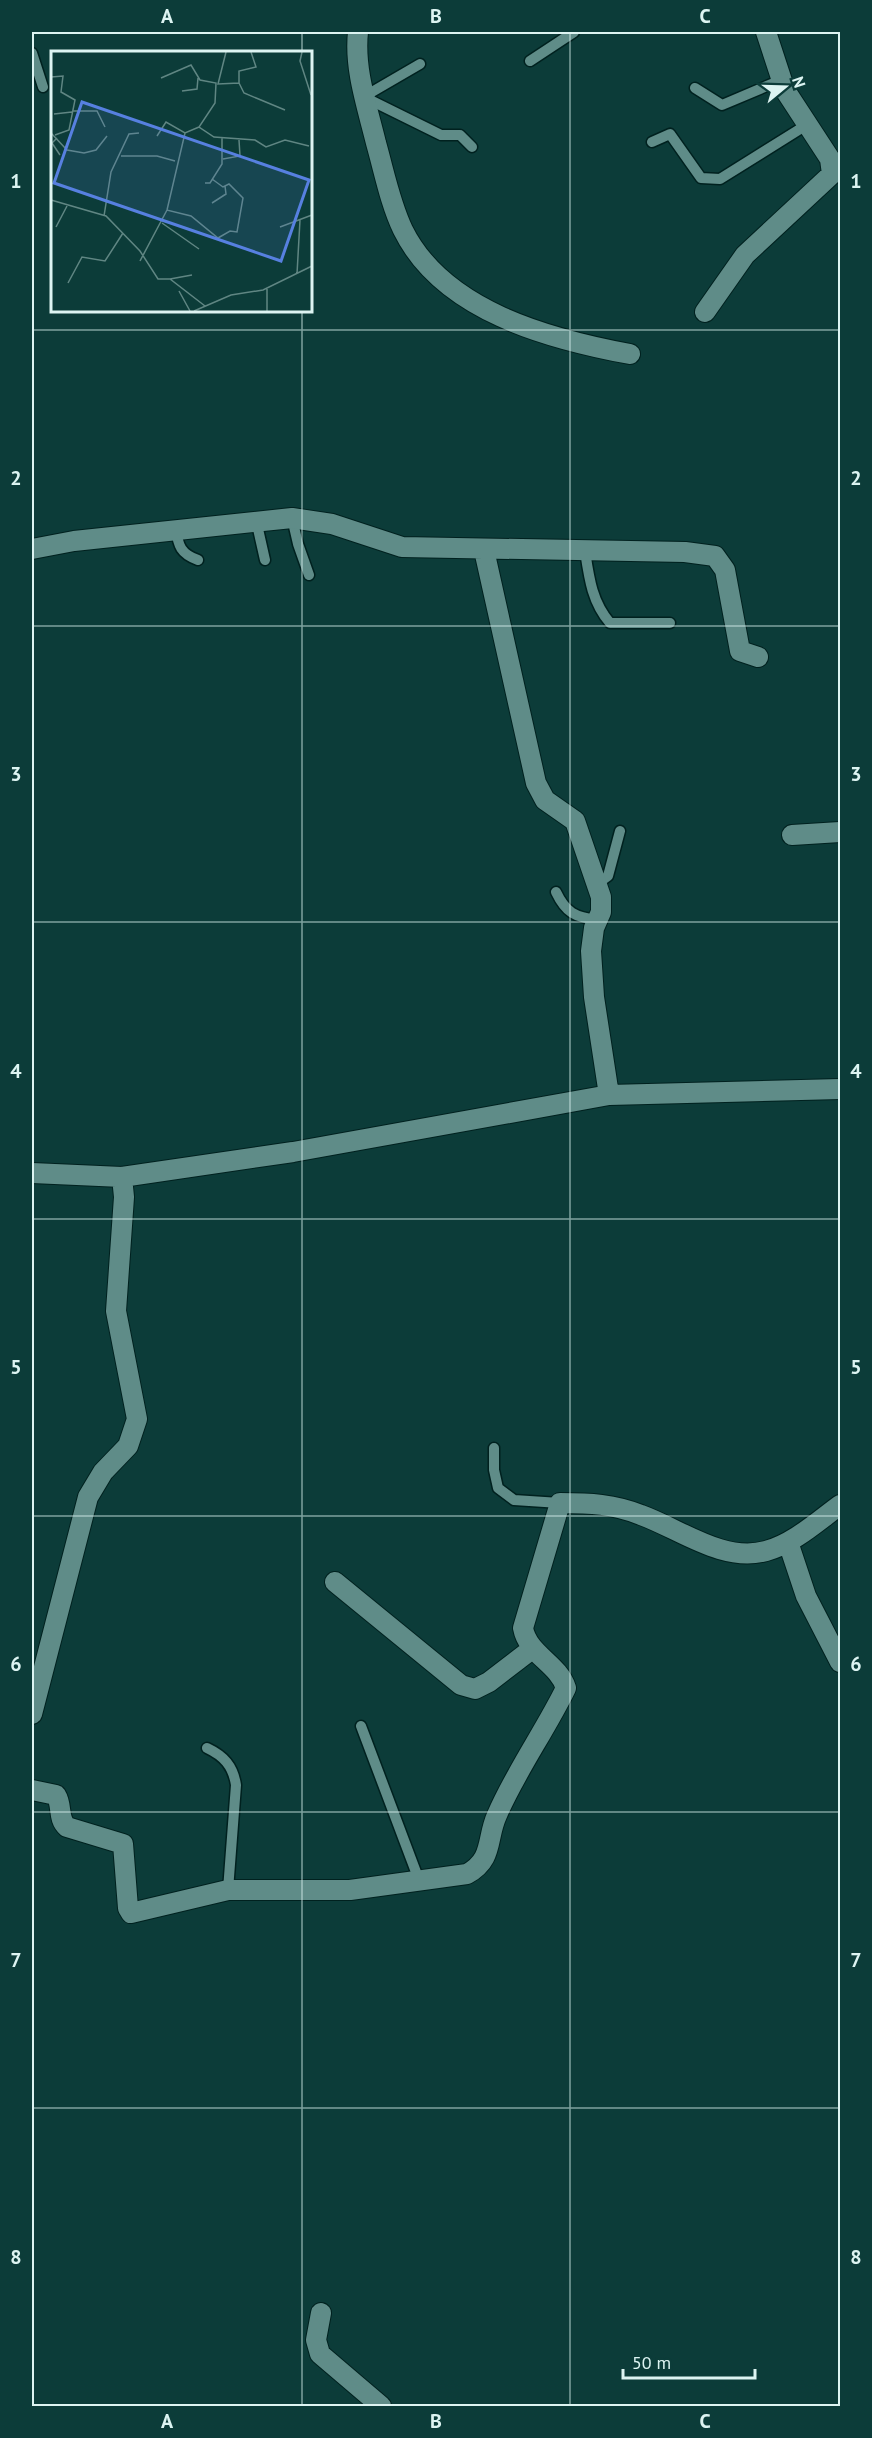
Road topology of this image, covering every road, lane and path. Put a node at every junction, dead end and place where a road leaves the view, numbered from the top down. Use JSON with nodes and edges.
{"nodes":[{"id":1,"x":358,"y":32,"type":"edge"},
{"id":2,"x":574,"y":32,"type":"edge"},
{"id":3,"x":766,"y":32,"type":"edge"},
{"id":4,"x":32,"y":53,"type":"edge"},
{"id":5,"x":530,"y":61,"type":"dead end"},
{"id":6,"x":420,"y":64,"type":"dead end"},
{"id":7,"x":781,"y":80,"type":"junction"},
{"id":8,"x":43,"y":87,"type":"dead end"},
{"id":9,"x":695,"y":88,"type":"dead end"},
{"id":10,"x":366,"y":97,"type":"junction"},
{"id":11,"x":808,"y":124,"type":"junction"},
{"id":12,"x":652,"y":142,"type":"dead end"},
{"id":13,"x":472,"y":147,"type":"dead end"},
{"id":14,"x":836,"y":179,"type":"edge"},
{"id":15,"x":705,"y":312,"type":"dead end"},
{"id":16,"x":630,"y":354,"type":"dead end"},
{"id":17,"x":292,"y":518,"type":"junction"},
{"id":18,"x":256,"y":520,"type":"junction"},
{"id":19,"x":176,"y":529,"type":"junction"},
{"id":20,"x":32,"y":549,"type":"edge"},
{"id":21,"x":484,"y":550,"type":"junction"},
{"id":22,"x":585,"y":551,"type":"junction"},
{"id":23,"x":198,"y":560,"type":"dead end"},
{"id":24,"x":265,"y":560,"type":"dead end"},
{"id":25,"x":309,"y":575,"type":"dead end"},
{"id":26,"x":670,"y":623,"type":"dead end"},
{"id":27,"x":758,"y":657,"type":"dead end"},
{"id":28,"x":620,"y":831,"type":"dead end"},
{"id":29,"x":840,"y":831,"type":"edge"},
{"id":30,"x":792,"y":835,"type":"dead end"},
{"id":31,"x":597,"y":884,"type":"junction"},
{"id":32,"x":555,"y":892,"type":"dead end"},
{"id":33,"x":597,"y":920,"type":"junction"},
{"id":34,"x":840,"y":1089,"type":"edge"},
{"id":35,"x":609,"y":1095,"type":"junction"},
{"id":36,"x":32,"y":1173,"type":"edge"},
{"id":37,"x":122,"y":1177,"type":"junction"},
{"id":38,"x":494,"y":1448,"type":"dead end"},
{"id":39,"x":560,"y":1503,"type":"junction"},
{"id":40,"x":840,"y":1505,"type":"edge"},
{"id":41,"x":788,"y":1542,"type":"junction"},
{"id":42,"x":335,"y":1582,"type":"dead end"},
{"id":43,"x":531,"y":1649,"type":"junction"},
{"id":44,"x":840,"y":1662,"type":"edge"},
{"id":45,"x":32,"y":1714,"type":"edge"},
{"id":46,"x":361,"y":1726,"type":"dead end"},
{"id":47,"x":207,"y":1748,"type":"dead end"},
{"id":48,"x":32,"y":1790,"type":"edge"},
{"id":49,"x":419,"y":1880,"type":"junction"},
{"id":50,"x":228,"y":1890,"type":"junction"},
{"id":51,"x":321,"y":2313,"type":"dead end"},
{"id":52,"x":381,"y":2406,"type":"edge"}],
"edges":[{"from":1,"to":10,"type":"street"},
{"from":2,"to":5,"type":"lane"},
{"from":3,"to":7,"type":"street"},
{"from":4,"to":8,"type":"lane"},
{"from":6,"to":10,"type":"lane"},
{"from":7,"to":9,"type":"lane"},
{"from":7,"to":11,"type":"street"},
{"from":10,"to":13,"type":"lane"},
{"from":10,"to":16,"type":"street"},
{"from":11,"to":12,"type":"lane"},
{"from":11,"to":14,"type":"street"},
{"from":14,"to":15,"type":"street"},
{"from":17,"to":18,"type":"street"},
{"from":17,"to":21,"type":"street"},
{"from":17,"to":25,"type":"lane"},
{"from":18,"to":19,"type":"street"},
{"from":18,"to":24,"type":"lane"},
{"from":19,"to":20,"type":"street"},
{"from":19,"to":23,"type":"lane"},
{"from":21,"to":22,"type":"street"},
{"from":21,"to":31,"type":"street"},
{"from":22,"to":26,"type":"lane"},
{"from":22,"to":27,"type":"street"},
{"from":28,"to":31,"type":"lane"},
{"from":29,"to":30,"type":"street"},
{"from":31,"to":33,"type":"street"},
{"from":32,"to":33,"type":"lane"},
{"from":33,"to":35,"type":"street"},
{"from":34,"to":35,"type":"street"},
{"from":35,"to":37,"type":"street"},
{"from":36,"to":37,"type":"street"},
{"from":37,"to":45,"type":"street"},
{"from":38,"to":39,"type":"lane"},
{"from":39,"to":41,"type":"street"},
{"from":39,"to":43,"type":"street"},
{"from":40,"to":41,"type":"street"},
{"from":41,"to":44,"type":"street"},
{"from":42,"to":43,"type":"street"},
{"from":43,"to":49,"type":"street"},
{"from":46,"to":49,"type":"lane"},
{"from":47,"to":50,"type":"lane"},
{"from":48,"to":50,"type":"street"},
{"from":49,"to":50,"type":"street"},
{"from":51,"to":52,"type":"street"}]}
